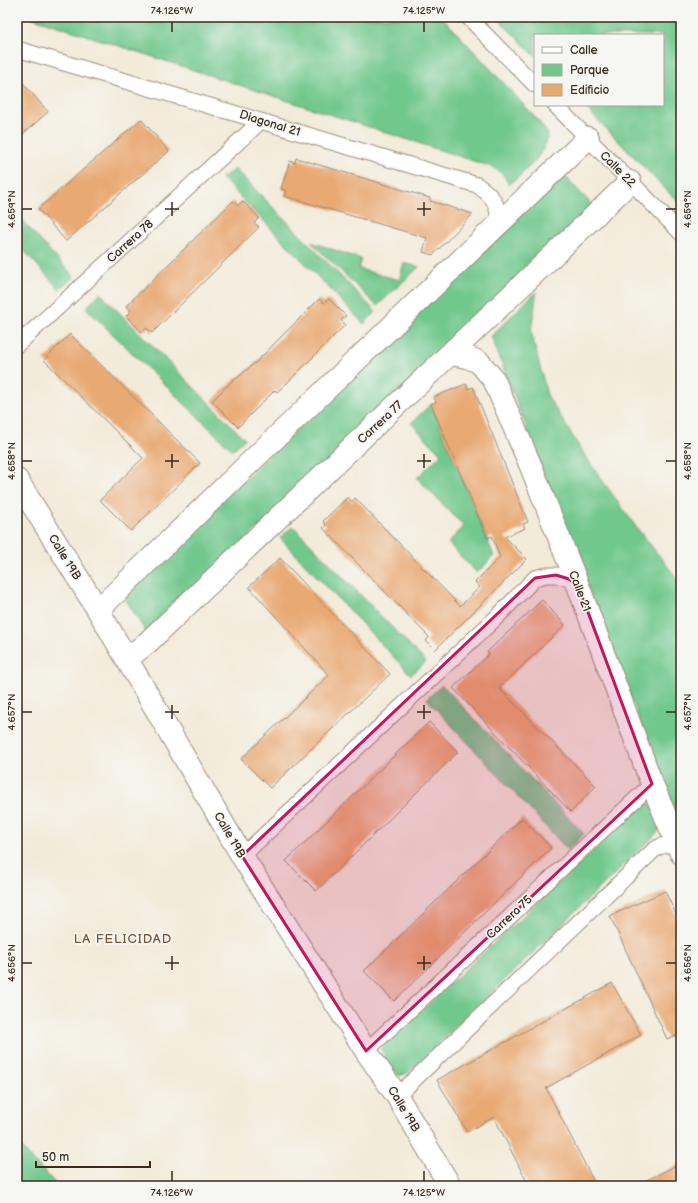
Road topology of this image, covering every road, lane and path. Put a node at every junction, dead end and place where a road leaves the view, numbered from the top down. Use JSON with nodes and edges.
{"nodes":[{"id":1,"x":468,"y":17,"type":"edge"},
{"id":2,"x":17,"y":49,"type":"edge"},
{"id":3,"x":534,"y":84,"type":"edge"},
{"id":4,"x":555,"y":106,"type":"edge"},
{"id":5,"x":261,"y":121,"type":"junction"},
{"id":6,"x":588,"y":138,"type":"junction"},
{"id":7,"x":630,"y":182,"type":"junction"},
{"id":8,"x":499,"y":224,"type":"junction"},
{"id":9,"x":681,"y":233,"type":"edge"},
{"id":10,"x":17,"y":345,"type":"edge"},
{"id":11,"x":451,"y":354,"type":"junction"},
{"id":12,"x":17,"y":480,"type":"edge"},
{"id":13,"x":579,"y":588,"type":"junction"},
{"id":14,"x":98,"y":610,"type":"junction"},
{"id":15,"x":127,"y":659,"type":"junction"},
{"id":16,"x":652,"y":784,"type":"junction"},
{"id":17,"x":680,"y":850,"type":"edge"},
{"id":18,"x":242,"y":856,"type":"junction"},
{"id":19,"x":366,"y":1051,"type":"junction"},
{"id":20,"x":397,"y":1096,"type":"junction"},
{"id":21,"x":450,"y":1186,"type":"edge"}],
"edges":[{"from":1,"to":3,"type":"street"},
{"from":2,"to":5,"type":"street","name":"Diagonal 21"},
{"from":4,"to":6,"type":"street","name":"Calle 22"},
{"from":5,"to":8,"type":"street","name":"Diagonal 21"},
{"from":5,"to":10,"type":"street","name":"Carrera 78"},
{"from":6,"to":7,"type":"street","name":"Calle 22"},
{"from":6,"to":8,"type":"street"},
{"from":7,"to":9,"type":"street","name":"Calle 22"},
{"from":7,"to":11,"type":"street","name":"Carrera 77"},
{"from":8,"to":14,"type":"street"},
{"from":11,"to":13,"type":"street","name":"Calle 21"},
{"from":11,"to":15,"type":"street","name":"Carrera 77"},
{"from":12,"to":14,"type":"street","name":"Calle 19B"},
{"from":13,"to":16,"type":"street","name":"Calle 21"},
{"from":13,"to":18,"type":"street"},
{"from":14,"to":15,"type":"street","name":"Calle 19B"},
{"from":15,"to":18,"type":"street","name":"Calle 19B"},
{"from":16,"to":17,"type":"street","name":"Calle 21"},
{"from":16,"to":19,"type":"street","name":"Carrera 75"},
{"from":17,"to":20,"type":"street"},
{"from":18,"to":19,"type":"street","name":"Calle 19B"},
{"from":19,"to":20,"type":"street","name":"Calle 19B"},
{"from":20,"to":21,"type":"street","name":"Calle 19B"}]}
